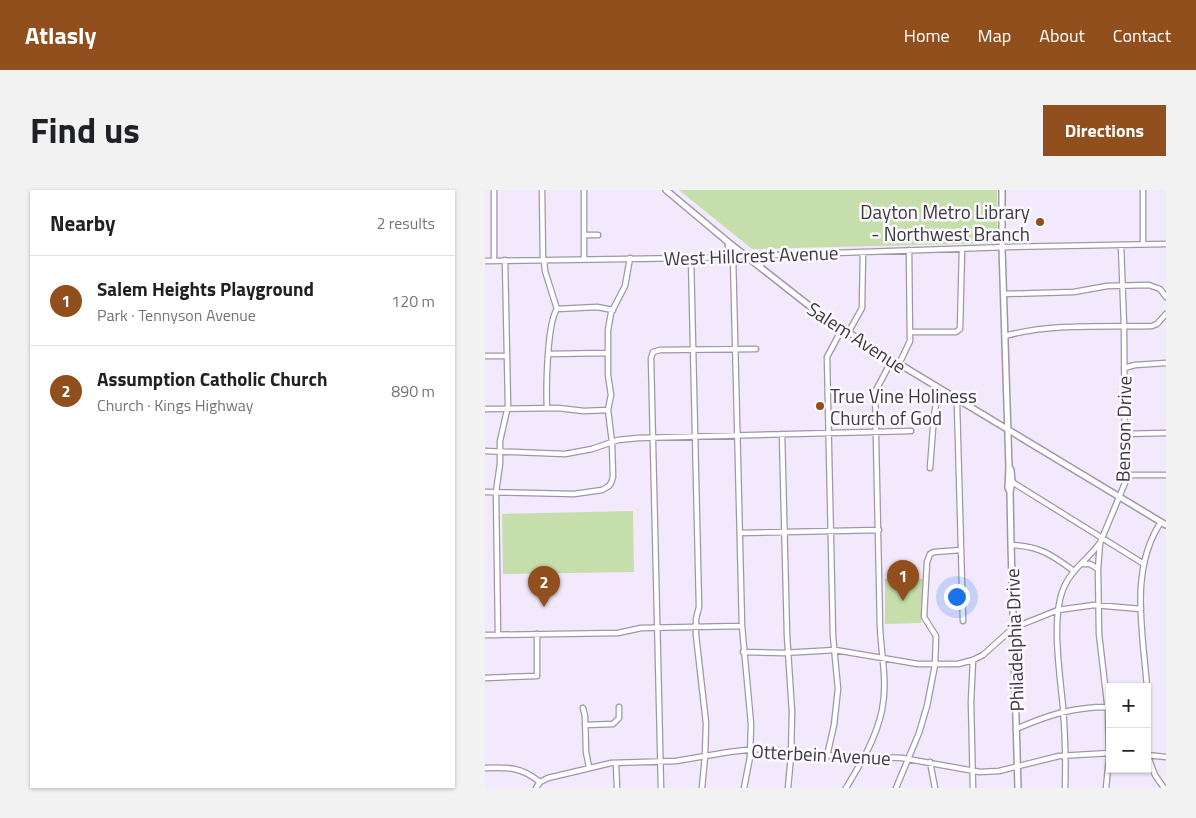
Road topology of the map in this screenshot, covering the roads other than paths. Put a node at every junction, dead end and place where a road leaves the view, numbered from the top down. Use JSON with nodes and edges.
{"nodes":[{"id":1,"x":494,"y":190,"type":"edge"},
{"id":2,"x":542,"y":190,"type":"edge"},
{"id":3,"x":584,"y":190,"type":"edge"},
{"id":4,"x":666,"y":190,"type":"edge"},
{"id":5,"x":1002,"y":190,"type":"edge"},
{"id":6,"x":1143,"y":190,"type":"edge"},
{"id":7,"x":584,"y":235,"type":"junction"},
{"id":8,"x":598,"y":235,"type":"dead end"},
{"id":9,"x":728,"y":242,"type":"junction"},
{"id":10,"x":1121,"y":244,"type":"junction"},
{"id":11,"x":1143,"y":244,"type":"junction"},
{"id":12,"x":1166,"y":244,"type":"edge"},
{"id":13,"x":1002,"y":248,"type":"junction"},
{"id":14,"x":962,"y":249,"type":"junction"},
{"id":15,"x":909,"y":250,"type":"junction"},
{"id":16,"x":863,"y":252,"type":"junction"},
{"id":17,"x":744,"y":255,"type":"junction"},
{"id":18,"x":761,"y":255,"type":"junction"},
{"id":19,"x":733,"y":256,"type":"junction"},
{"id":20,"x":726,"y":257,"type":"junction"},
{"id":21,"x":630,"y":258,"type":"junction"},
{"id":22,"x":691,"y":258,"type":"junction"},
{"id":23,"x":584,"y":259,"type":"junction"},
{"id":24,"x":505,"y":260,"type":"junction"},
{"id":25,"x":543,"y":260,"type":"junction"},
{"id":26,"x":485,"y":261,"type":"edge"},
{"id":27,"x":494,"y":261,"type":"junction"},
{"id":28,"x":761,"y":268,"type":"junction"},
{"id":29,"x":1123,"y":286,"type":"junction"},
{"id":30,"x":1004,"y":294,"type":"junction"},
{"id":31,"x":1166,"y":297,"type":"edge"},
{"id":32,"x":557,"y":309,"type":"junction"},
{"id":33,"x":613,"y":310,"type":"junction"},
{"id":34,"x":1166,"y":314,"type":"edge"},
{"id":35,"x":1124,"y":326,"type":"junction"},
{"id":36,"x":842,"y":329,"type":"junction"},
{"id":37,"x":910,"y":332,"type":"junction"},
{"id":38,"x":848,"y":333,"type":"junction"},
{"id":39,"x":1005,"y":336,"type":"junction"},
{"id":40,"x":735,"y":349,"type":"junction"},
{"id":41,"x":756,"y":349,"type":"dead end"},
{"id":42,"x":693,"y":350,"type":"junction"},
{"id":43,"x":607,"y":353,"type":"junction"},
{"id":44,"x":548,"y":354,"type":"junction"},
{"id":45,"x":485,"y":356,"type":"edge"},
{"id":46,"x":507,"y":356,"type":"junction"},
{"id":47,"x":892,"y":360,"type":"junction"},
{"id":48,"x":1166,"y":363,"type":"edge"},
{"id":49,"x":899,"y":364,"type":"junction"},
{"id":50,"x":1124,"y":368,"type":"junction"},
{"id":51,"x":939,"y":388,"type":"junction"},
{"id":52,"x":958,"y":399,"type":"junction"},
{"id":53,"x":507,"y":408,"type":"junction"},
{"id":54,"x":547,"y":408,"type":"junction"},
{"id":55,"x":485,"y":409,"type":"edge"},
{"id":56,"x":608,"y":410,"type":"junction"},
{"id":57,"x":1008,"y":430,"type":"junction"},
{"id":58,"x":911,"y":431,"type":"dead end"},
{"id":59,"x":876,"y":432,"type":"junction"},
{"id":60,"x":829,"y":433,"type":"junction"},
{"id":61,"x":782,"y":434,"type":"junction"},
{"id":62,"x":1124,"y":434,"type":"junction"},
{"id":63,"x":1166,"y":434,"type":"edge"},
{"id":64,"x":737,"y":435,"type":"junction"},
{"id":65,"x":695,"y":436,"type":"junction"},
{"id":66,"x":653,"y":437,"type":"junction"},
{"id":67,"x":612,"y":442,"type":"junction"},
{"id":68,"x":500,"y":450,"type":"junction"},
{"id":69,"x":485,"y":451,"type":"edge"},
{"id":70,"x":1009,"y":466,"type":"junction"},
{"id":71,"x":931,"y":468,"type":"dead end"},
{"id":72,"x":1125,"y":475,"type":"junction"},
{"id":73,"x":1166,"y":475,"type":"edge"},
{"id":74,"x":1012,"y":482,"type":"junction"},
{"id":75,"x":485,"y":492,"type":"edge"},
{"id":76,"x":497,"y":492,"type":"junction"},
{"id":77,"x":1010,"y":492,"type":"junction"},
{"id":78,"x":1120,"y":496,"type":"junction"},
{"id":79,"x":1161,"y":522,"type":"junction"},
{"id":80,"x":1166,"y":525,"type":"edge"},
{"id":81,"x":879,"y":530,"type":"junction"},
{"id":82,"x":831,"y":531,"type":"junction"},
{"id":83,"x":784,"y":532,"type":"junction"},
{"id":84,"x":740,"y":533,"type":"junction"},
{"id":85,"x":1101,"y":541,"type":"junction"},
{"id":86,"x":1011,"y":545,"type":"junction"},
{"id":87,"x":961,"y":550,"type":"junction"},
{"id":88,"x":1082,"y":564,"type":"junction"},
{"id":89,"x":1143,"y":564,"type":"junction"},
{"id":90,"x":1097,"y":569,"type":"junction"},
{"id":91,"x":1075,"y":571,"type":"junction"},
{"id":92,"x":1097,"y":606,"type":"junction"},
{"id":93,"x":1141,"y":608,"type":"junction"},
{"id":94,"x":1059,"y":610,"type":"junction"},
{"id":95,"x":963,"y":620,"type":"dead end"},
{"id":96,"x":742,"y":626,"type":"junction"},
{"id":97,"x":696,"y":627,"type":"junction"},
{"id":98,"x":658,"y":628,"type":"junction"},
{"id":99,"x":1013,"y":628,"type":"junction"},
{"id":100,"x":498,"y":634,"type":"junction"},
{"id":101,"x":537,"y":634,"type":"junction"},
{"id":102,"x":485,"y":635,"type":"edge"},
{"id":103,"x":835,"y":650,"type":"junction"},
{"id":104,"x":743,"y":652,"type":"junction"},
{"id":105,"x":788,"y":653,"type":"junction"},
{"id":106,"x":883,"y":658,"type":"junction"},
{"id":107,"x":973,"y":660,"type":"junction"},
{"id":108,"x":935,"y":665,"type":"junction"},
{"id":109,"x":485,"y":678,"type":"edge"},
{"id":110,"x":1106,"y":683,"type":"edge"},
{"id":111,"x":1147,"y":683,"type":"edge"},
{"id":112,"x":619,"y":707,"type":"dead end"},
{"id":113,"x":1106,"y":707,"type":"edge"},
{"id":114,"x":583,"y":708,"type":"dead end"},
{"id":115,"x":1063,"y":712,"type":"junction"},
{"id":116,"x":585,"y":725,"type":"junction"},
{"id":117,"x":1016,"y":729,"type":"junction"},
{"id":118,"x":750,"y":749,"type":"junction"},
{"id":119,"x":791,"y":752,"type":"junction"},
{"id":120,"x":1106,"y":753,"type":"edge"},
{"id":121,"x":1151,"y":755,"type":"edge"},
{"id":122,"x":705,"y":756,"type":"junction"},
{"id":123,"x":827,"y":756,"type":"junction"},
{"id":124,"x":864,"y":756,"type":"junction"},
{"id":125,"x":1065,"y":756,"type":"junction"},
{"id":126,"x":1166,"y":757,"type":"edge"},
{"id":127,"x":909,"y":759,"type":"junction"},
{"id":128,"x":661,"y":762,"type":"junction"},
{"id":129,"x":930,"y":762,"type":"junction"},
{"id":130,"x":616,"y":763,"type":"junction"},
{"id":131,"x":1151,"y":765,"type":"edge"},
{"id":132,"x":1017,"y":766,"type":"junction"},
{"id":133,"x":589,"y":767,"type":"junction"},
{"id":134,"x":485,"y":768,"type":"edge"},
{"id":135,"x":974,"y":771,"type":"junction"},
{"id":136,"x":1107,"y":773,"type":"edge"},
{"id":137,"x":540,"y":782,"type":"junction"},
{"id":138,"x":536,"y":788,"type":"edge"},
{"id":139,"x":617,"y":788,"type":"edge"},
{"id":140,"x":661,"y":788,"type":"edge"},
{"id":141,"x":702,"y":788,"type":"edge"},
{"id":142,"x":744,"y":788,"type":"edge"},
{"id":143,"x":788,"y":788,"type":"edge"},
{"id":144,"x":845,"y":788,"type":"edge"},
{"id":145,"x":896,"y":788,"type":"edge"},
{"id":146,"x":935,"y":788,"type":"edge"},
{"id":147,"x":973,"y":788,"type":"edge"},
{"id":148,"x":1018,"y":788,"type":"edge"},
{"id":149,"x":1065,"y":788,"type":"edge"},
{"id":150,"x":1106,"y":788,"type":"edge"},
{"id":151,"x":1164,"y":788,"type":"edge"}],
"edges":[{"from":1,"to":27,"type":"street"},
{"from":2,"to":25,"type":"street"},
{"from":3,"to":7,"type":"street"},
{"from":4,"to":9,"type":"main road","name":"Salem Avenue"},
{"from":5,"to":13,"type":"main road","name":"Philadelphia Drive"},
{"from":6,"to":11,"type":"street"},
{"from":7,"to":8,"type":"street"},
{"from":7,"to":23,"type":"street"},
{"from":9,"to":17,"type":"main road","name":"Salem Avenue"},
{"from":9,"to":20,"type":"main road"},
{"from":10,"to":11,"type":"street","name":"West Hillcrest Avenue"},
{"from":10,"to":13,"type":"street","name":"West Hillcrest Avenue"},
{"from":10,"to":29,"type":"street","name":"Benson Drive"},
{"from":11,"to":12,"type":"street","name":"West Hillcrest Avenue"},
{"from":13,"to":14,"type":"street","name":"West Hillcrest Avenue"},
{"from":13,"to":30,"type":"main road","name":"Philadelphia Drive"},
{"from":14,"to":15,"type":"street","name":"West Hillcrest Avenue"},
{"from":14,"to":37,"type":"street"},
{"from":15,"to":16,"type":"street","name":"West Hillcrest Avenue"},
{"from":15,"to":37,"type":"street"},
{"from":16,"to":18,"type":"street","name":"West Hillcrest Avenue"},
{"from":16,"to":38,"type":"street"},
{"from":17,"to":18,"type":"street","name":"West Hillcrest Avenue"},
{"from":17,"to":19,"type":"street","name":"West Hillcrest Avenue"},
{"from":17,"to":28,"type":"main road","name":"Salem Avenue"},
{"from":18,"to":28,"type":"main road"},
{"from":19,"to":20,"type":"street","name":"West Hillcrest Avenue"},
{"from":19,"to":40,"type":"street"},
{"from":20,"to":22,"type":"street","name":"West Hillcrest Avenue"},
{"from":21,"to":22,"type":"street","name":"West Hillcrest Avenue"},
{"from":21,"to":23,"type":"street","name":"West Hillcrest Avenue"},
{"from":21,"to":33,"type":"street"},
{"from":22,"to":42,"type":"street"},
{"from":23,"to":25,"type":"street","name":"West Hillcrest Avenue"},
{"from":24,"to":25,"type":"street","name":"West Hillcrest Avenue"},
{"from":24,"to":27,"type":"street","name":"West Hillcrest Avenue"},
{"from":24,"to":46,"type":"street"},
{"from":25,"to":32,"type":"street"},
{"from":26,"to":27,"type":"street","name":"West Hillcrest Avenue"},
{"from":28,"to":36,"type":"main road","name":"Salem Avenue"},
{"from":29,"to":30,"type":"street"},
{"from":29,"to":31,"type":"street"},
{"from":29,"to":35,"type":"street","name":"Benson Drive"},
{"from":30,"to":39,"type":"main road","name":"Philadelphia Drive"},
{"from":32,"to":33,"type":"street"},
{"from":32,"to":44,"type":"street"},
{"from":33,"to":43,"type":"street"},
{"from":34,"to":35,"type":"street"},
{"from":35,"to":39,"type":"street"},
{"from":35,"to":50,"type":"street","name":"Benson Drive"},
{"from":36,"to":38,"type":"main road","name":"Salem Avenue"},
{"from":36,"to":60,"type":"street"},
{"from":37,"to":49,"type":"street"},
{"from":38,"to":47,"type":"main road","name":"Salem Avenue"},
{"from":39,"to":57,"type":"main road","name":"Philadelphia Drive"},
{"from":40,"to":41,"type":"street"},
{"from":40,"to":42,"type":"street"},
{"from":40,"to":64,"type":"street"},
{"from":42,"to":65,"type":"street"},
{"from":42,"to":66,"type":"street"},
{"from":43,"to":44,"type":"street"},
{"from":43,"to":56,"type":"street"},
{"from":44,"to":54,"type":"street"},
{"from":45,"to":46,"type":"street"},
{"from":46,"to":53,"type":"street"},
{"from":47,"to":49,"type":"main road","name":"Salem Avenue"},
{"from":47,"to":59,"type":"street"},
{"from":48,"to":50,"type":"street"},
{"from":49,"to":51,"type":"main road","name":"Salem Avenue"},
{"from":50,"to":62,"type":"street","name":"Benson Drive"},
{"from":51,"to":52,"type":"main road","name":"Salem Avenue"},
{"from":51,"to":71,"type":"street"},
{"from":52,"to":57,"type":"main road","name":"Salem Avenue"},
{"from":52,"to":87,"type":"street"},
{"from":53,"to":54,"type":"street"},
{"from":53,"to":55,"type":"street"},
{"from":53,"to":68,"type":"street"},
{"from":54,"to":56,"type":"street"},
{"from":56,"to":67,"type":"street"},
{"from":57,"to":70,"type":"main road","name":"Philadelphia Drive"},
{"from":57,"to":78,"type":"main road","name":"Salem Avenue"},
{"from":58,"to":59,"type":"street"},
{"from":59,"to":60,"type":"street"},
{"from":59,"to":81,"type":"street"},
{"from":60,"to":61,"type":"street"},
{"from":60,"to":82,"type":"street"},
{"from":61,"to":64,"type":"street"},
{"from":61,"to":83,"type":"street"},
{"from":62,"to":63,"type":"street"},
{"from":62,"to":72,"type":"street","name":"Benson Drive"},
{"from":64,"to":65,"type":"street"},
{"from":64,"to":84,"type":"street"},
{"from":65,"to":66,"type":"street"},
{"from":65,"to":97,"type":"street"},
{"from":66,"to":67,"type":"street"},
{"from":66,"to":98,"type":"street"},
{"from":67,"to":68,"type":"street"},
{"from":67,"to":76,"type":"street"},
{"from":68,"to":69,"type":"street"},
{"from":68,"to":76,"type":"street"},
{"from":70,"to":74,"type":"main road","name":"Philadelphia Drive"},
{"from":70,"to":77,"type":"main road","name":"Philadelphia Drive"},
{"from":72,"to":73,"type":"street"},
{"from":72,"to":78,"type":"street","name":"Benson Drive"},
{"from":74,"to":77,"type":"main road","name":"Philadelphia Drive"},
{"from":74,"to":85,"type":"street"},
{"from":75,"to":76,"type":"street"},
{"from":76,"to":100,"type":"street"},
{"from":77,"to":86,"type":"main road","name":"Philadelphia Drive"},
{"from":78,"to":79,"type":"main road","name":"Salem Avenue"},
{"from":78,"to":85,"type":"street","name":"Benson Drive"},
{"from":79,"to":80,"type":"main road","name":"Salem Avenue"},
{"from":79,"to":89,"type":"street"},
{"from":81,"to":82,"type":"street"},
{"from":81,"to":106,"type":"street"},
{"from":82,"to":83,"type":"street"},
{"from":82,"to":103,"type":"street"},
{"from":83,"to":84,"type":"street"},
{"from":83,"to":105,"type":"street"},
{"from":84,"to":96,"type":"street"},
{"from":85,"to":88,"type":"street"},
{"from":85,"to":89,"type":"street"},
{"from":85,"to":90,"type":"street","name":"Benson Drive"},
{"from":86,"to":91,"type":"street"},
{"from":86,"to":99,"type":"main road","name":"Philadelphia Drive"},
{"from":87,"to":95,"type":"street"},
{"from":87,"to":108,"type":"street"},
{"from":88,"to":90,"type":"street"},
{"from":88,"to":91,"type":"street"},
{"from":89,"to":93,"type":"street"},
{"from":90,"to":92,"type":"street","name":"Benson Drive"},
{"from":91,"to":94,"type":"street"},
{"from":92,"to":93,"type":"street"},
{"from":92,"to":94,"type":"street"},
{"from":92,"to":110,"type":"street","name":"Benson Drive"},
{"from":93,"to":111,"type":"street"},
{"from":94,"to":99,"type":"street"},
{"from":94,"to":115,"type":"street"},
{"from":96,"to":97,"type":"street"},
{"from":96,"to":104,"type":"street"},
{"from":97,"to":98,"type":"street"},
{"from":97,"to":122,"type":"street"},
{"from":98,"to":101,"type":"street"},
{"from":98,"to":128,"type":"street"},
{"from":99,"to":107,"type":"street"},
{"from":99,"to":117,"type":"main road","name":"Philadelphia Drive"},
{"from":100,"to":101,"type":"street"},
{"from":100,"to":102,"type":"street"},
{"from":101,"to":109,"type":"street"},
{"from":103,"to":105,"type":"street"},
{"from":103,"to":106,"type":"street"},
{"from":103,"to":123,"type":"street"},
{"from":104,"to":105,"type":"street"},
{"from":104,"to":118,"type":"street"},
{"from":105,"to":119,"type":"street"},
{"from":106,"to":108,"type":"street"},
{"from":106,"to":124,"type":"street"},
{"from":107,"to":108,"type":"street"},
{"from":107,"to":135,"type":"street"},
{"from":108,"to":127,"type":"street"},
{"from":112,"to":116,"type":"street"},
{"from":113,"to":115,"type":"street"},
{"from":114,"to":116,"type":"street"},
{"from":115,"to":117,"type":"street"},
{"from":115,"to":125,"type":"street"},
{"from":116,"to":133,"type":"street"},
{"from":117,"to":132,"type":"main road","name":"Philadelphia Drive"},
{"from":118,"to":119,"type":"street","name":"Otterbein Avenue"},
{"from":118,"to":122,"type":"street","name":"Otterbein Avenue"},
{"from":118,"to":142,"type":"street"},
{"from":119,"to":123,"type":"street","name":"Otterbein Avenue"},
{"from":119,"to":143,"type":"street"},
{"from":120,"to":125,"type":"street","name":"Otterbein Avenue"},
{"from":121,"to":126,"type":"street"},
{"from":122,"to":128,"type":"street","name":"Otterbein Avenue"},
{"from":122,"to":141,"type":"street"},
{"from":123,"to":124,"type":"street","name":"Otterbein Avenue"},
{"from":124,"to":127,"type":"street","name":"Otterbein Avenue"},
{"from":124,"to":144,"type":"street"},
{"from":125,"to":132,"type":"street","name":"Otterbein Avenue"},
{"from":125,"to":149,"type":"street"},
{"from":127,"to":129,"type":"street","name":"Otterbein Avenue"},
{"from":127,"to":145,"type":"street"},
{"from":128,"to":130,"type":"street","name":"Otterbein Avenue"},
{"from":128,"to":140,"type":"street"},
{"from":129,"to":135,"type":"street","name":"Otterbein Avenue"},
{"from":129,"to":146,"type":"street"},
{"from":130,"to":133,"type":"street","name":"Otterbein Avenue"},
{"from":130,"to":139,"type":"street"},
{"from":131,"to":151,"type":"street"},
{"from":132,"to":135,"type":"street","name":"Otterbein Avenue"},
{"from":132,"to":148,"type":"main road","name":"Philadelphia Drive"},
{"from":133,"to":137,"type":"street","name":"Otterbein Avenue"},
{"from":134,"to":137,"type":"street"},
{"from":135,"to":147,"type":"street"},
{"from":136,"to":150,"type":"street","name":"Benson Drive"},
{"from":137,"to":138,"type":"street"}]}
